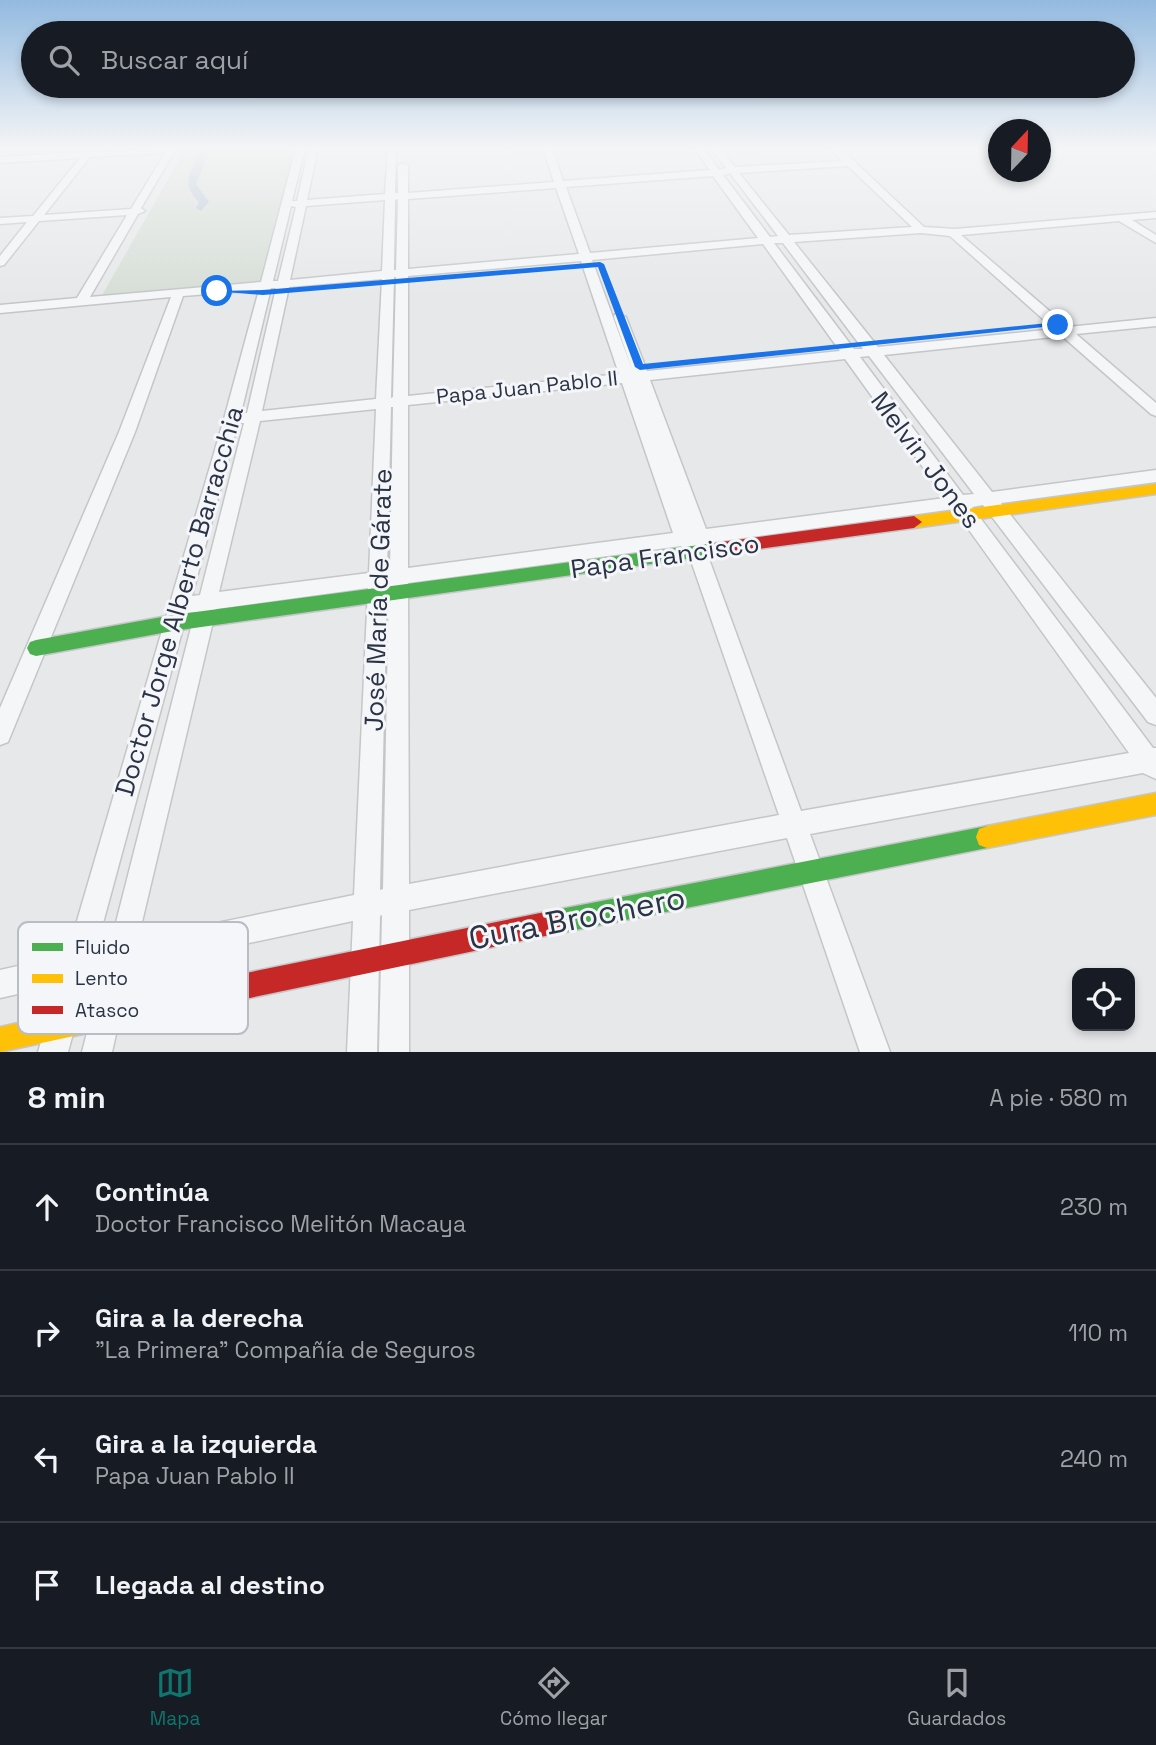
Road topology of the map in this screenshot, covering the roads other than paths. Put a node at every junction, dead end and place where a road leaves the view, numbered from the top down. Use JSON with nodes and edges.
{"nodes":[{"id":1,"x":47,"y":197,"type":"edge"},
{"id":2,"x":149,"y":197,"type":"edge"},
{"id":3,"x":295,"y":197,"type":"edge"},
{"id":4,"x":297,"y":197,"type":"edge"},
{"id":5,"x":396,"y":197,"type":"edge"},
{"id":6,"x":397,"y":197,"type":"edge"},
{"id":7,"x":572,"y":197,"type":"edge"},
{"id":8,"x":737,"y":197,"type":"edge"},
{"id":9,"x":745,"y":197,"type":"edge"},
{"id":10,"x":886,"y":197,"type":"edge"},
{"id":11,"x":295,"y":204,"type":"junction"},
{"id":12,"x":139,"y":214,"type":"junction"},
{"id":13,"x":1156,"y":215,"type":"edge"},
{"id":14,"x":1121,"y":218,"type":"junction"},
{"id":15,"x":27,"y":222,"type":"junction"},
{"id":16,"x":0,"y":224,"type":"edge"},
{"id":17,"x":920,"y":230,"type":"junction"},
{"id":18,"x":956,"y":231,"type":"junction"},
{"id":19,"x":1156,"y":240,"type":"edge"},
{"id":20,"x":789,"y":244,"type":"junction"},
{"id":21,"x":767,"y":246,"type":"junction"},
{"id":22,"x":0,"y":248,"type":"edge"},
{"id":23,"x":593,"y":260,"type":"junction"},
{"id":24,"x":0,"y":263,"type":"edge"},
{"id":25,"x":395,"y":277,"type":"junction"},
{"id":26,"x":274,"y":287,"type":"junction"},
{"id":27,"x":178,"y":294,"type":"junction"},
{"id":28,"x":97,"y":299,"type":"junction"},
{"id":29,"x":82,"y":300,"type":"junction"},
{"id":30,"x":0,"y":309,"type":"edge"},
{"id":31,"x":1156,"y":315,"type":"edge"},
{"id":32,"x":1156,"y":322,"type":"edge"},
{"id":33,"x":1068,"y":327,"type":"junction"},
{"id":34,"x":871,"y":348,"type":"junction"},
{"id":35,"x":844,"y":350,"type":"junction"},
{"id":36,"x":635,"y":372,"type":"junction"},
{"id":37,"x":392,"y":397,"type":"junction"},
{"id":38,"x":1156,"y":397,"type":"edge"},
{"id":39,"x":1156,"y":411,"type":"edge"},
{"id":40,"x":254,"y":413,"type":"junction"},
{"id":41,"x":233,"y":415,"type":"junction"},
{"id":42,"x":1156,"y":476,"type":"edge"},
{"id":43,"x":1156,"y":489,"type":"edge"},
{"id":44,"x":993,"y":504,"type":"junction"},
{"id":45,"x":961,"y":509,"type":"junction"},
{"id":46,"x":694,"y":541,"type":"junction"},
{"id":47,"x":399,"y":584,"type":"junction"},
{"id":48,"x":378,"y":587,"type":"junction"},
{"id":49,"x":204,"y":611,"type":"junction"},
{"id":50,"x":175,"y":615,"type":"junction"},
{"id":51,"x":36,"y":648,"type":"junction"},
{"id":52,"x":1156,"y":715,"type":"edge"},
{"id":53,"x":0,"y":734,"type":"edge"},
{"id":54,"x":1154,"y":764,"type":"edge"},
{"id":55,"x":1156,"y":804,"type":"edge"},
{"id":56,"x":791,"y":823,"type":"junction"},
{"id":57,"x":809,"y":872,"type":"junction"},
{"id":58,"x":396,"y":899,"type":"junction"},
{"id":59,"x":368,"y":904,"type":"junction"},
{"id":60,"x":88,"y":922,"type":"edge"},
{"id":61,"x":128,"y":922,"type":"edge"},
{"id":62,"x":248,"y":930,"type":"edge"},
{"id":63,"x":395,"y":954,"type":"junction"},
{"id":64,"x":365,"y":960,"type":"junction"},
{"id":65,"x":18,"y":980,"type":"edge"},
{"id":66,"x":0,"y":984,"type":"edge"},
{"id":67,"x":248,"y":986,"type":"edge"},
{"id":68,"x":26,"y":1034,"type":"edge"},
{"id":69,"x":58,"y":1034,"type":"edge"},
{"id":70,"x":102,"y":1034,"type":"edge"},
{"id":71,"x":0,"y":1040,"type":"edge"},
{"id":72,"x":53,"y":1052,"type":"edge"},
{"id":73,"x":97,"y":1052,"type":"edge"},
{"id":74,"x":362,"y":1052,"type":"edge"},
{"id":75,"x":394,"y":1052,"type":"edge"},
{"id":76,"x":875,"y":1052,"type":"edge"}],
"edges":[{"from":1,"to":15,"type":"street"},
{"from":2,"to":12,"type":"street"},
{"from":3,"to":11,"type":"street","name":"Doctor Jorge Alberto Barracchia"},
{"from":4,"to":11,"type":"street","name":"Doctor Jorge Alberto Barracchia"},
{"from":5,"to":11,"type":"street"},
{"from":6,"to":25,"type":"street","name":"José María de Gárate"},
{"from":7,"to":23,"type":"street"},
{"from":8,"to":21,"type":"street","name":"Melvin Jones"},
{"from":9,"to":20,"type":"street","name":"Melvin Jones"},
{"from":10,"to":17,"type":"street"},
{"from":11,"to":26,"type":"street","name":"Doctor Jorge Alberto Barracchia"},
{"from":12,"to":15,"type":"street"},
{"from":12,"to":28,"type":"street"},
{"from":12,"to":29,"type":"street"},
{"from":13,"to":14,"type":"street"},
{"from":14,"to":18,"type":"street"},
{"from":14,"to":19,"type":"street"},
{"from":15,"to":16,"type":"street"},
{"from":15,"to":22,"type":"street"},
{"from":15,"to":24,"type":"street"},
{"from":17,"to":18,"type":"street"},
{"from":17,"to":20,"type":"street"},
{"from":18,"to":20,"type":"street"},
{"from":18,"to":33,"type":"street"},
{"from":20,"to":21,"type":"street"},
{"from":20,"to":34,"type":"street","name":"Melvin Jones"},
{"from":21,"to":23,"type":"street"},
{"from":21,"to":35,"type":"street","name":"Melvin Jones"},
{"from":23,"to":25,"type":"street"},
{"from":23,"to":36,"type":"street"},
{"from":25,"to":26,"type":"street"},
{"from":25,"to":37,"type":"street","name":"José María de Gárate"},
{"from":26,"to":27,"type":"street"},
{"from":26,"to":40,"type":"street","name":"Doctor Jorge Alberto Barracchia"},
{"from":26,"to":41,"type":"street","name":"Doctor Jorge Alberto Barracchia"},
{"from":27,"to":28,"type":"street"},
{"from":27,"to":51,"type":"street"},
{"from":28,"to":29,"type":"street"},
{"from":29,"to":30,"type":"street"},
{"from":31,"to":33,"type":"street","name":"Papa Juan Pablo II"},
{"from":32,"to":33,"type":"street","name":"Papa Juan Pablo II"},
{"from":33,"to":34,"type":"street","name":"Papa Juan Pablo II"},
{"from":33,"to":38,"type":"street"},
{"from":33,"to":39,"type":"street"},
{"from":34,"to":35,"type":"street","name":"Papa Juan Pablo II"},
{"from":34,"to":44,"type":"street","name":"Melvin Jones"},
{"from":35,"to":36,"type":"street","name":"Papa Juan Pablo II"},
{"from":35,"to":45,"type":"street","name":"Melvin Jones"},
{"from":36,"to":37,"type":"street","name":"Papa Juan Pablo II"},
{"from":36,"to":46,"type":"street"},
{"from":37,"to":40,"type":"street","name":"Papa Juan Pablo II"},
{"from":37,"to":47,"type":"street","name":"José María de Gárate"},
{"from":37,"to":48,"type":"street","name":"José María de Gárate"},
{"from":40,"to":41,"type":"street","name":"Papa Juan Pablo II"},
{"from":40,"to":49,"type":"street","name":"Doctor Jorge Alberto Barracchia"},
{"from":41,"to":50,"type":"street","name":"Doctor Jorge Alberto Barracchia"},
{"from":42,"to":44,"type":"street","name":"Papa Francisco"},
{"from":43,"to":44,"type":"street","name":"Papa Francisco"},
{"from":44,"to":45,"type":"street","name":"Papa Francisco"},
{"from":44,"to":52,"type":"street","name":"Melvin Jones"},
{"from":45,"to":46,"type":"street","name":"Papa Francisco"},
{"from":45,"to":54,"type":"street","name":"Melvin Jones"},
{"from":46,"to":47,"type":"street","name":"Papa Francisco"},
{"from":46,"to":56,"type":"street"},
{"from":47,"to":48,"type":"street","name":"Papa Francisco"},
{"from":47,"to":58,"type":"street","name":"José María de Gárate"},
{"from":48,"to":49,"type":"street","name":"Papa Francisco"},
{"from":48,"to":59,"type":"street","name":"José María de Gárate"},
{"from":49,"to":50,"type":"street","name":"Papa Francisco"},
{"from":49,"to":61,"type":"street","name":"Doctor Jorge Alberto Barracchia"},
{"from":50,"to":51,"type":"street"},
{"from":50,"to":60,"type":"street","name":"Doctor Jorge Alberto Barracchia"},
{"from":51,"to":53,"type":"street"},
{"from":54,"to":56,"type":"street","name":"Cura Brochero"},
{"from":55,"to":57,"type":"street","name":"Cura Brochero"},
{"from":56,"to":57,"type":"street"},
{"from":56,"to":58,"type":"street","name":"Cura Brochero"},
{"from":57,"to":63,"type":"street","name":"Cura Brochero"},
{"from":57,"to":76,"type":"street"},
{"from":58,"to":59,"type":"street","name":"Cura Brochero"},
{"from":58,"to":63,"type":"street","name":"José María de Gárate"},
{"from":59,"to":62,"type":"street","name":"Cura Brochero"},
{"from":59,"to":64,"type":"street","name":"José María de Gárate"},
{"from":63,"to":64,"type":"street","name":"Cura Brochero"},
{"from":63,"to":75,"type":"street","name":"José María de Gárate"},
{"from":64,"to":67,"type":"street","name":"Cura Brochero"},
{"from":64,"to":74,"type":"street","name":"José María de Gárate"},
{"from":65,"to":66,"type":"street","name":"Cura Brochero"},
{"from":68,"to":71,"type":"street","name":"Cura Brochero"},
{"from":69,"to":72,"type":"street","name":"Doctor Jorge Alberto Barracchia"},
{"from":70,"to":73,"type":"street","name":"Doctor Jorge Alberto Barracchia"}]}
